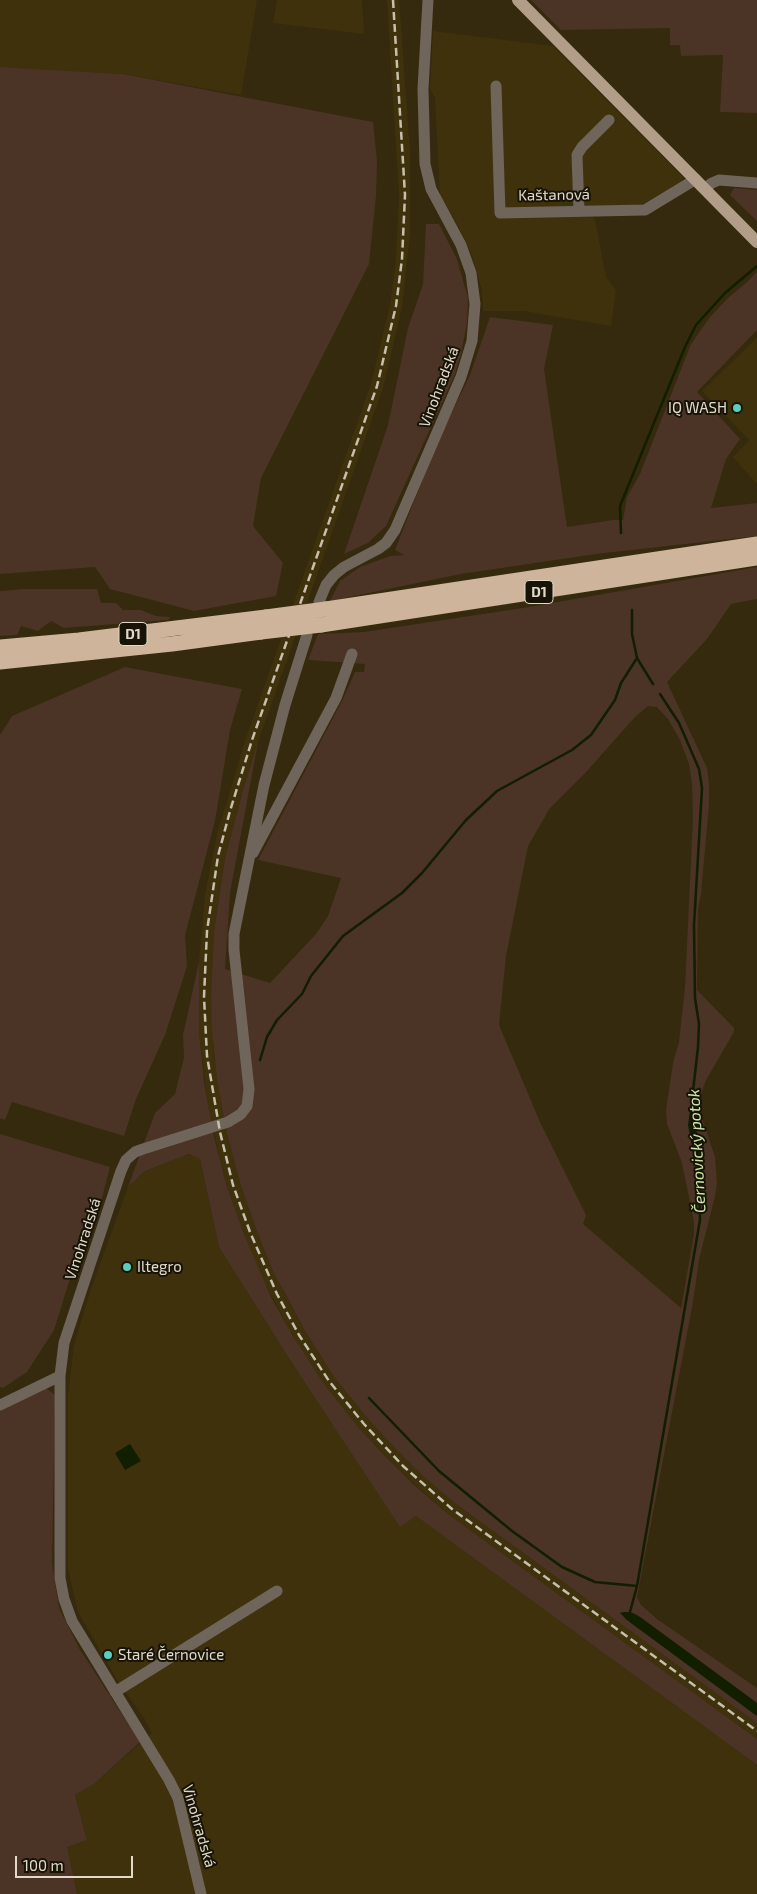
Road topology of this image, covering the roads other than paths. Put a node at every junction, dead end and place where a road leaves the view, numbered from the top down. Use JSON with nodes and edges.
{"nodes":[{"id":1,"x":428,"y":0,"type":"edge"},
{"id":2,"x":518,"y":0,"type":"edge"},
{"id":3,"x":496,"y":86,"type":"dead end"},
{"id":4,"x":609,"y":120,"type":"dead end"},
{"id":5,"x":757,"y":183,"type":"edge"},
{"id":6,"x":700,"y":184,"type":"junction"},
{"id":7,"x":579,"y":211,"type":"junction"},
{"id":8,"x":757,"y":242,"type":"edge"},
{"id":9,"x":757,"y":544,"type":"edge"},
{"id":10,"x":757,"y":558,"type":"edge"},
{"id":11,"x":323,"y":606,"type":"junction"},
{"id":12,"x":307,"y":635,"type":"dead end"},
{"id":13,"x":0,"y":647,"type":"edge"},
{"id":14,"x":352,"y":654,"type":"dead end"},
{"id":15,"x":0,"y":662,"type":"edge"},
{"id":16,"x":264,"y":785,"type":"junction"},
{"id":17,"x":283,"y":795,"type":"junction"},
{"id":18,"x":247,"y":865,"type":"junction"},
{"id":19,"x":60,"y":1376,"type":"junction"},
{"id":20,"x":0,"y":1405,"type":"edge"},
{"id":21,"x":277,"y":1591,"type":"dead end"},
{"id":22,"x":115,"y":1692,"type":"junction"},
{"id":23,"x":202,"y":1894,"type":"edge"}],
"edges":[{"from":1,"to":11,"type":"street","name":"Vinohradská"},
{"from":2,"to":6,"type":"main road"},
{"from":3,"to":7,"type":"street","name":"Kaštanová"},
{"from":4,"to":7,"type":"street"},
{"from":5,"to":6,"type":"street","name":"Kaštanová"},
{"from":6,"to":7,"type":"street","name":"Kaštanová"},
{"from":6,"to":8,"type":"main road"},
{"from":9,"to":11,"type":"highway","number":"D1"},
{"from":10,"to":15,"type":"highway","number":"D1","bridge":true},
{"from":11,"to":13,"type":"highway","number":"D1","bridge":true},
{"from":12,"to":16,"type":"street","name":"Vinohradská"},
{"from":14,"to":17,"type":"street","name":"Vinohradská"},
{"from":16,"to":17,"type":"street"},
{"from":16,"to":18,"type":"street","name":"Vinohradská"},
{"from":17,"to":18,"type":"street","name":"Vinohradská"},
{"from":18,"to":19,"type":"street","name":"Vinohradská"},
{"from":19,"to":20,"type":"street"},
{"from":19,"to":22,"type":"street","name":"Vinohradská"},
{"from":21,"to":22,"type":"street"},
{"from":22,"to":23,"type":"street","name":"Vinohradská"}]}
